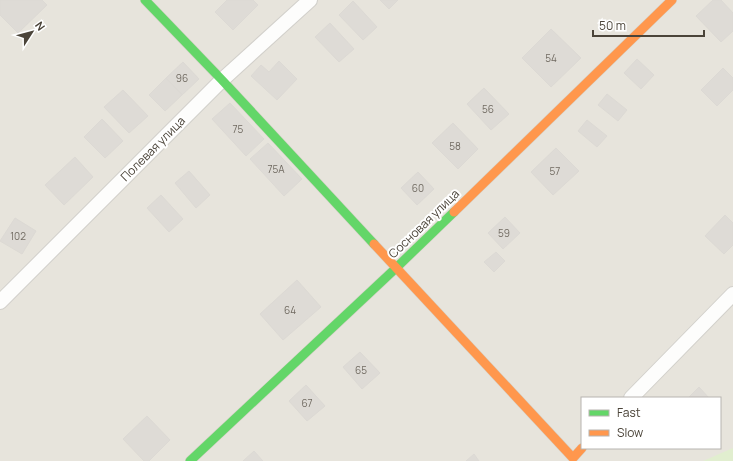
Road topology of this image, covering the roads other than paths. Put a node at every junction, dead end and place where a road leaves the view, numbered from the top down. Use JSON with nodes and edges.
{"nodes":[{"id":1,"x":145,"y":0,"type":"edge"},
{"id":2,"x":310,"y":0,"type":"edge"},
{"id":3,"x":672,"y":0,"type":"edge"},
{"id":4,"x":222,"y":80,"type":"junction"},
{"id":5,"x":396,"y":268,"type":"junction"},
{"id":6,"x":733,"y":294,"type":"edge"},
{"id":7,"x":0,"y":302,"type":"edge"},
{"id":8,"x":632,"y":397,"type":"edge"},
{"id":9,"x":581,"y":449,"type":"edge"},
{"id":10,"x":190,"y":461,"type":"edge"}],
"edges":[{"from":1,"to":4,"type":"street"},
{"from":2,"to":4,"type":"street","name":"Полевая улица"},
{"from":3,"to":5,"type":"street","name":"Сосновая улица"},
{"from":4,"to":5,"type":"street"},
{"from":4,"to":7,"type":"street","name":"Полевая улица"},
{"from":5,"to":9,"type":"street"},
{"from":5,"to":10,"type":"street","name":"Сосновая улица"},
{"from":6,"to":8,"type":"street"}]}
